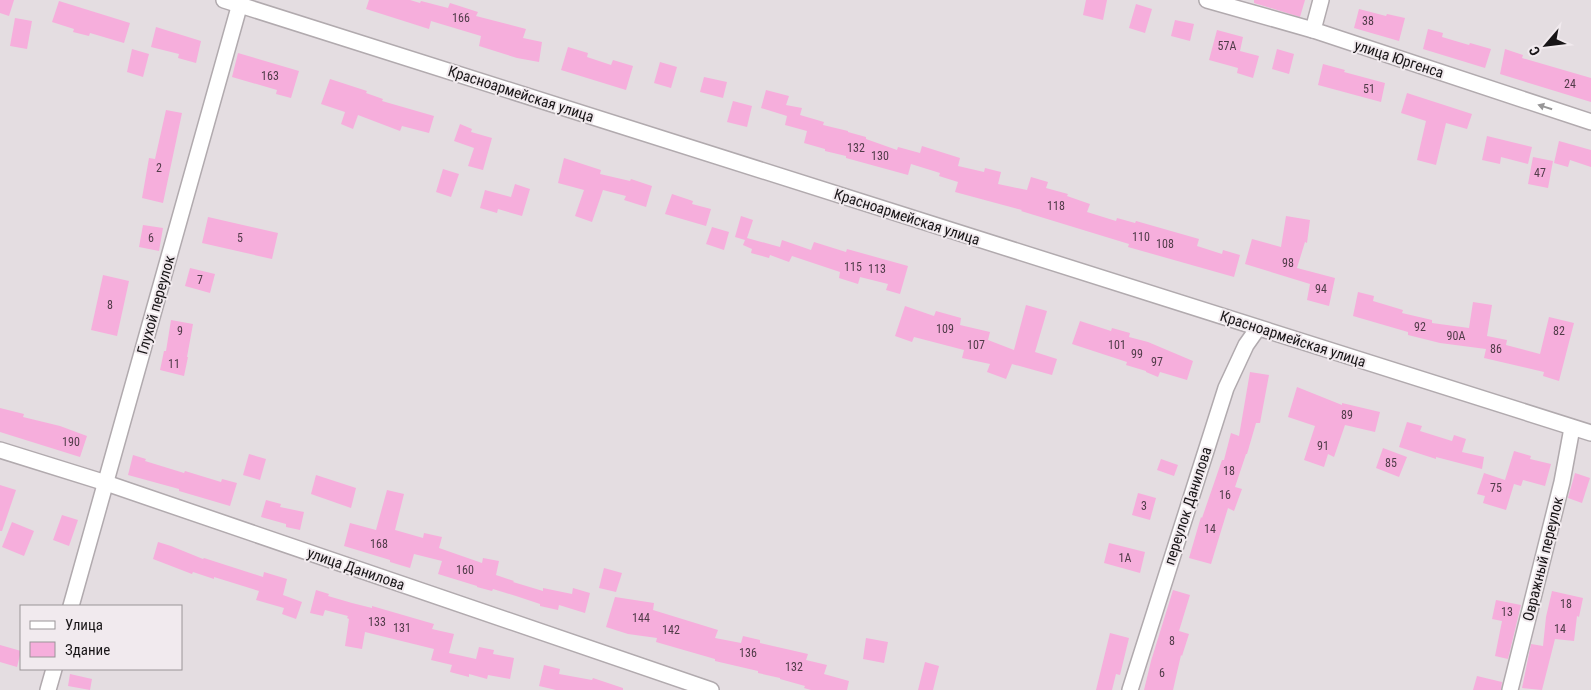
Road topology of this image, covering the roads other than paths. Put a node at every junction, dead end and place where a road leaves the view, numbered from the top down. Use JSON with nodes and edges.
{"nodes":[{"id":1,"x":224,"y":0,"type":"edge"},
{"id":2,"x":1206,"y":0,"type":"edge"},
{"id":3,"x":1321,"y":0,"type":"edge"},
{"id":4,"x":240,"y":2,"type":"edge"},
{"id":5,"x":1313,"y":30,"type":"junction"},
{"id":6,"x":1591,"y":122,"type":"edge"},
{"id":7,"x":1258,"y":328,"type":"junction"},
{"id":8,"x":1572,"y":428,"type":"junction"},
{"id":9,"x":1591,"y":433,"type":"edge"},
{"id":10,"x":0,"y":450,"type":"edge"},
{"id":11,"x":106,"y":483,"type":"junction"},
{"id":12,"x":71,"y":605,"type":"edge"},
{"id":13,"x":54,"y":670,"type":"edge"},
{"id":14,"x":48,"y":690,"type":"edge"},
{"id":15,"x":711,"y":690,"type":"edge"},
{"id":16,"x":1130,"y":690,"type":"edge"},
{"id":17,"x":1510,"y":690,"type":"edge"}],
"edges":[{"from":1,"to":4,"type":"street","name":"Красноармейская улица"},
{"from":2,"to":5,"type":"street","name":"улица Юргенса"},
{"from":3,"to":5,"type":"street"},
{"from":4,"to":7,"type":"street","name":"Красноармейская улица"},
{"from":4,"to":11,"type":"street","name":"Глухой переулок"},
{"from":6,"to":5,"type":"street","name":"улица Юргенса","one_way":true},
{"from":7,"to":8,"type":"street","name":"Красноармейская улица"},
{"from":7,"to":16,"type":"street","name":"переулок Данилова"},
{"from":8,"to":9,"type":"street","name":"Красноармейская улица"},
{"from":8,"to":17,"type":"street","name":"Овражный переулок"},
{"from":10,"to":11,"type":"street","name":"улица Данилова"},
{"from":11,"to":12,"type":"street","name":"Глухой переулок"},
{"from":11,"to":15,"type":"street","name":"улица Данилова"},
{"from":13,"to":14,"type":"street"}]}
